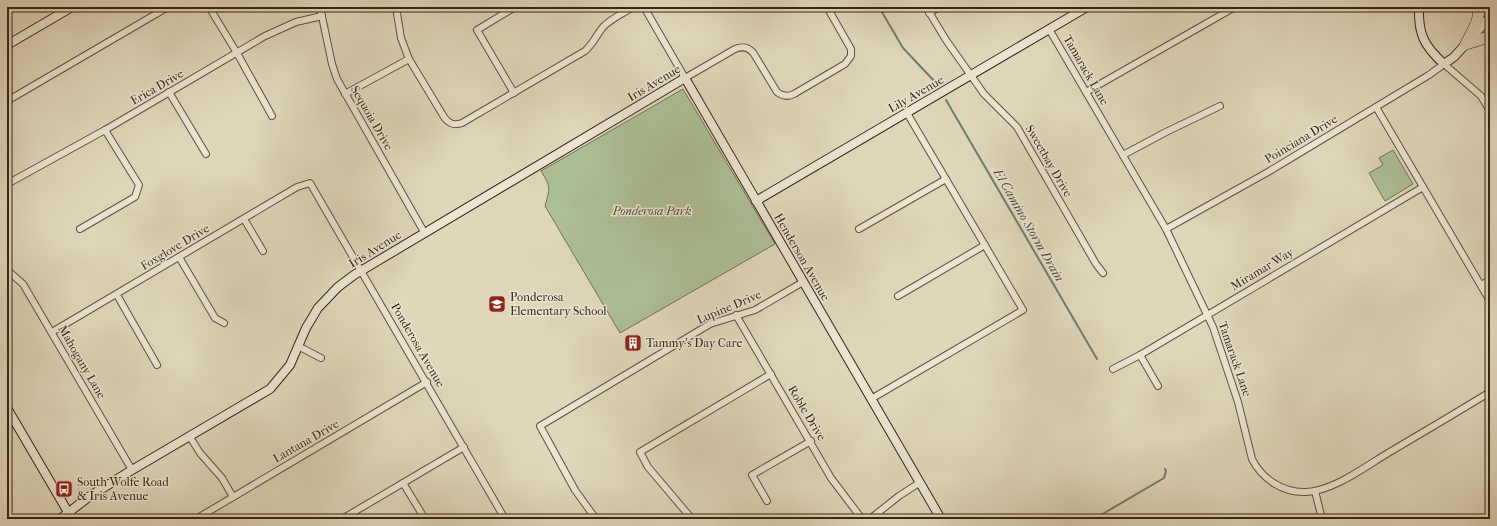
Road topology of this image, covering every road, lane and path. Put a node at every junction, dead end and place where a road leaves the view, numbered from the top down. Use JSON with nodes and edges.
{"nodes":[{"id":1,"x":72,"y":7,"type":"edge"},
{"id":2,"x":168,"y":7,"type":"edge"},
{"id":3,"x":208,"y":7,"type":"edge"},
{"id":4,"x":320,"y":7,"type":"edge"},
{"id":5,"x":396,"y":7,"type":"edge"},
{"id":6,"x":515,"y":7,"type":"edge"},
{"id":7,"x":633,"y":7,"type":"edge"},
{"id":8,"x":644,"y":7,"type":"edge"},
{"id":9,"x":827,"y":7,"type":"edge"},
{"id":10,"x":939,"y":7,"type":"edge"},
{"id":11,"x":1087,"y":7,"type":"edge"},
{"id":12,"x":1235,"y":7,"type":"edge"},
{"id":13,"x":1418,"y":7,"type":"edge"},
{"id":14,"x":1478,"y":7,"type":"edge"},
{"id":15,"x":928,"y":10,"type":"edge"},
{"id":16,"x":322,"y":16,"type":"junction"},
{"id":17,"x":1490,"y":17,"type":"edge"},
{"id":18,"x":1049,"y":29,"type":"junction"},
{"id":19,"x":1490,"y":38,"type":"edge"},
{"id":20,"x":1466,"y":44,"type":"junction"},
{"id":21,"x":7,"y":45,"type":"edge"},
{"id":22,"x":237,"y":53,"type":"junction"},
{"id":23,"x":410,"y":59,"type":"junction"},
{"id":24,"x":1444,"y":64,"type":"junction"},
{"id":25,"x":971,"y":75,"type":"junction"},
{"id":26,"x":685,"y":78,"type":"junction"},
{"id":27,"x":169,"y":92,"type":"junction"},
{"id":28,"x":1086,"y":92,"type":"junction"},
{"id":29,"x":514,"y":93,"type":"junction"},
{"id":30,"x":345,"y":94,"type":"junction"},
{"id":31,"x":7,"y":101,"type":"edge"},
{"id":32,"x":1220,"y":106,"type":"dead end"},
{"id":33,"x":1376,"y":107,"type":"junction"},
{"id":34,"x":1490,"y":111,"type":"edge"},
{"id":35,"x":907,"y":113,"type":"junction"},
{"id":36,"x":272,"y":116,"type":"dead end"},
{"id":37,"x":105,"y":130,"type":"junction"},
{"id":38,"x":206,"y":154,"type":"dead end"},
{"id":39,"x":1123,"y":156,"type":"junction"},
{"id":40,"x":946,"y":179,"type":"junction"},
{"id":41,"x":310,"y":183,"type":"joint"},
{"id":42,"x":7,"y":184,"type":"edge"},
{"id":43,"x":1423,"y":187,"type":"junction"},
{"id":44,"x":756,"y":201,"type":"junction"},
{"id":45,"x":244,"y":219,"type":"junction"},
{"id":46,"x":80,"y":229,"type":"dead end"},
{"id":47,"x":859,"y":229,"type":"dead end"},
{"id":48,"x":1166,"y":229,"type":"junction"},
{"id":49,"x":424,"y":232,"type":"junction"},
{"id":50,"x":985,"y":245,"type":"junction"},
{"id":51,"x":263,"y":251,"type":"dead end"},
{"id":52,"x":179,"y":257,"type":"junction"},
{"id":53,"x":7,"y":270,"type":"edge"},
{"id":54,"x":361,"y":270,"type":"junction"},
{"id":55,"x":1103,"y":273,"type":"dead end"},
{"id":56,"x":1490,"y":280,"type":"edge"},
{"id":57,"x":803,"y":282,"type":"junction"},
{"id":58,"x":1481,"y":285,"type":"junction"},
{"id":59,"x":117,"y":294,"type":"junction"},
{"id":60,"x":898,"y":296,"type":"dead end"},
{"id":61,"x":1490,"y":301,"type":"edge"},
{"id":62,"x":1207,"y":314,"type":"junction"},
{"id":63,"x":736,"y":315,"type":"junction"},
{"id":64,"x":224,"y":323,"type":"dead end"},
{"id":65,"x":52,"y":332,"type":"junction"},
{"id":66,"x":298,"y":346,"type":"junction"},
{"id":67,"x":1140,"y":355,"type":"junction"},
{"id":68,"x":321,"y":358,"type":"dead end"},
{"id":69,"x":157,"y":365,"type":"dead end"},
{"id":70,"x":1113,"y":369,"type":"dead end"},
{"id":71,"x":771,"y":374,"type":"junction"},
{"id":72,"x":427,"y":382,"type":"junction"},
{"id":73,"x":1158,"y":386,"type":"dead end"},
{"id":74,"x":1490,"y":392,"type":"edge"},
{"id":75,"x":871,"y":399,"type":"junction"},
{"id":76,"x":7,"y":408,"type":"edge"},
{"id":77,"x":190,"y":437,"type":"junction"},
{"id":78,"x":811,"y":441,"type":"junction"},
{"id":79,"x":464,"y":447,"type":"junction"},
{"id":80,"x":132,"y":470,"type":"junction"},
{"id":81,"x":403,"y":483,"type":"junction"},
{"id":82,"x":919,"y":483,"type":"junction"},
{"id":83,"x":1315,"y":491,"type":"junction"},
{"id":84,"x":233,"y":496,"type":"junction"},
{"id":85,"x":766,"y":502,"type":"dead end"},
{"id":86,"x":70,"y":516,"type":"edge"},
{"id":87,"x":60,"y":519,"type":"edge"},
{"id":88,"x":196,"y":519,"type":"edge"},
{"id":89,"x":342,"y":519,"type":"edge"},
{"id":90,"x":425,"y":519,"type":"edge"},
{"id":91,"x":505,"y":519,"type":"edge"},
{"id":92,"x":596,"y":519,"type":"edge"},
{"id":93,"x":692,"y":519,"type":"edge"},
{"id":94,"x":862,"y":519,"type":"edge"},
{"id":95,"x":870,"y":519,"type":"edge"},
{"id":96,"x":941,"y":519,"type":"edge"},
{"id":97,"x":1322,"y":519,"type":"edge"}],
"edges":[{"from":1,"to":21,"type":"street"},
{"from":2,"to":31,"type":"street"},
{"from":3,"to":22,"type":"street"},
{"from":4,"to":16,"type":"street","name":"Sequoia Drive"},
{"from":5,"to":23,"type":"street"},
{"from":6,"to":29,"type":"street"},
{"from":7,"to":29,"type":"street"},
{"from":8,"to":26,"type":"street","name":"Henderson Avenue"},
{"from":9,"to":26,"type":"street","name":"Iris Avenue"},
{"from":10,"to":15,"type":"street"},
{"from":11,"to":18,"type":"street","name":"Lily Avenue"},
{"from":12,"to":28,"type":"street"},
{"from":13,"to":24,"type":"street"},
{"from":14,"to":20,"type":"highway"},
{"from":15,"to":25,"type":"street","name":"Sweetbay Drive"},
{"from":16,"to":22,"type":"street","name":"Erica Drive"},
{"from":16,"to":30,"type":"street","name":"Sequoia Drive"},
{"from":17,"to":20,"type":"street"},
{"from":18,"to":25,"type":"street","name":"Lily Avenue"},
{"from":18,"to":28,"type":"street","name":"Tamarack Lane"},
{"from":19,"to":20,"type":"highway"},
{"from":20,"to":24,"type":"street"},
{"from":22,"to":27,"type":"street","name":"Erica Drive"},
{"from":22,"to":36,"type":"street"},
{"from":23,"to":29,"type":"street"},
{"from":23,"to":30,"type":"street"},
{"from":24,"to":33,"type":"street","name":"Poinciana Drive"},
{"from":24,"to":34,"type":"street"},
{"from":25,"to":35,"type":"street","name":"Lily Avenue"},
{"from":25,"to":55,"type":"street","name":"Sweetbay Drive"},
{"from":26,"to":44,"type":"street","name":"Henderson Avenue"},
{"from":26,"to":49,"type":"street","name":"Iris Avenue"},
{"from":27,"to":37,"type":"street","name":"Erica Drive"},
{"from":27,"to":38,"type":"street"},
{"from":28,"to":39,"type":"street","name":"Tamarack Lane"},
{"from":30,"to":49,"type":"street","name":"Sequoia Drive"},
{"from":32,"to":39,"type":"street"},
{"from":33,"to":43,"type":"street"},
{"from":33,"to":48,"type":"street","name":"Poinciana Drive"},
{"from":35,"to":40,"type":"street"},
{"from":35,"to":44,"type":"street","name":"Lily Avenue"},
{"from":37,"to":42,"type":"street","name":"Erica Drive"},
{"from":37,"to":46,"type":"street"},
{"from":39,"to":48,"type":"street","name":"Tamarack Lane"},
{"from":40,"to":47,"type":"street"},
{"from":40,"to":50,"type":"street"},
{"from":41,"to":45,"type":"street","name":"Foxglove Drive"},
{"from":41,"to":54,"type":"street","name":"Ponderosa Avenue"},
{"from":43,"to":58,"type":"street"},
{"from":43,"to":62,"type":"street","name":"Miramar Way"},
{"from":44,"to":57,"type":"street","name":"Henderson Avenue"},
{"from":45,"to":51,"type":"street"},
{"from":45,"to":52,"type":"street","name":"Foxglove Drive"},
{"from":48,"to":62,"type":"street","name":"Tamarack Lane"},
{"from":49,"to":54,"type":"street","name":"Iris Avenue"},
{"from":50,"to":60,"type":"street"},
{"from":50,"to":75,"type":"street"},
{"from":52,"to":59,"type":"street","name":"Foxglove Drive"},
{"from":52,"to":64,"type":"street"},
{"from":53,"to":65,"type":"street","name":"Mahogany Lane"},
{"from":54,"to":66,"type":"street","name":"Iris Avenue"},
{"from":54,"to":72,"type":"street","name":"Ponderosa Avenue"},
{"from":56,"to":58,"type":"street"},
{"from":57,"to":63,"type":"street","name":"Lupine Drive"},
{"from":57,"to":75,"type":"street","name":"Henderson Avenue"},
{"from":58,"to":61,"type":"street"},
{"from":59,"to":65,"type":"street","name":"Foxglove Drive"},
{"from":59,"to":69,"type":"street"},
{"from":62,"to":67,"type":"street","name":"Miramar Way"},
{"from":62,"to":83,"type":"street","name":"Tamarack Lane"},
{"from":63,"to":71,"type":"street","name":"Roble Drive"},
{"from":63,"to":92,"type":"street","name":"Lupine Drive"},
{"from":65,"to":80,"type":"street","name":"Mahogany Lane"},
{"from":66,"to":68,"type":"street"},
{"from":66,"to":77,"type":"street","name":"Iris Avenue"},
{"from":67,"to":70,"type":"street","name":"Miramar Way"},
{"from":67,"to":73,"type":"street"},
{"from":71,"to":78,"type":"street","name":"Roble Drive"},
{"from":71,"to":93,"type":"street"},
{"from":72,"to":79,"type":"street","name":"Ponderosa Avenue"},
{"from":72,"to":84,"type":"street","name":"Lantana Drive"},
{"from":74,"to":83,"type":"street","name":"Tamarack Lane"},
{"from":75,"to":82,"type":"street","name":"Henderson Avenue"},
{"from":76,"to":86,"type":"street"},
{"from":77,"to":80,"type":"street","name":"Iris Avenue"},
{"from":77,"to":84,"type":"street"},
{"from":78,"to":85,"type":"street"},
{"from":78,"to":94,"type":"street","name":"Roble Drive"},
{"from":79,"to":81,"type":"street"},
{"from":79,"to":91,"type":"street","name":"Ponderosa Avenue"},
{"from":80,"to":86,"type":"street","name":"Iris Avenue"},
{"from":81,"to":89,"type":"street"},
{"from":81,"to":90,"type":"street"},
{"from":82,"to":95,"type":"street"},
{"from":82,"to":96,"type":"street","name":"Henderson Avenue"},
{"from":83,"to":97,"type":"street"},
{"from":84,"to":88,"type":"street","name":"Lantana Drive"},
{"from":86,"to":87,"type":"street","name":"Iris Avenue"}]}
